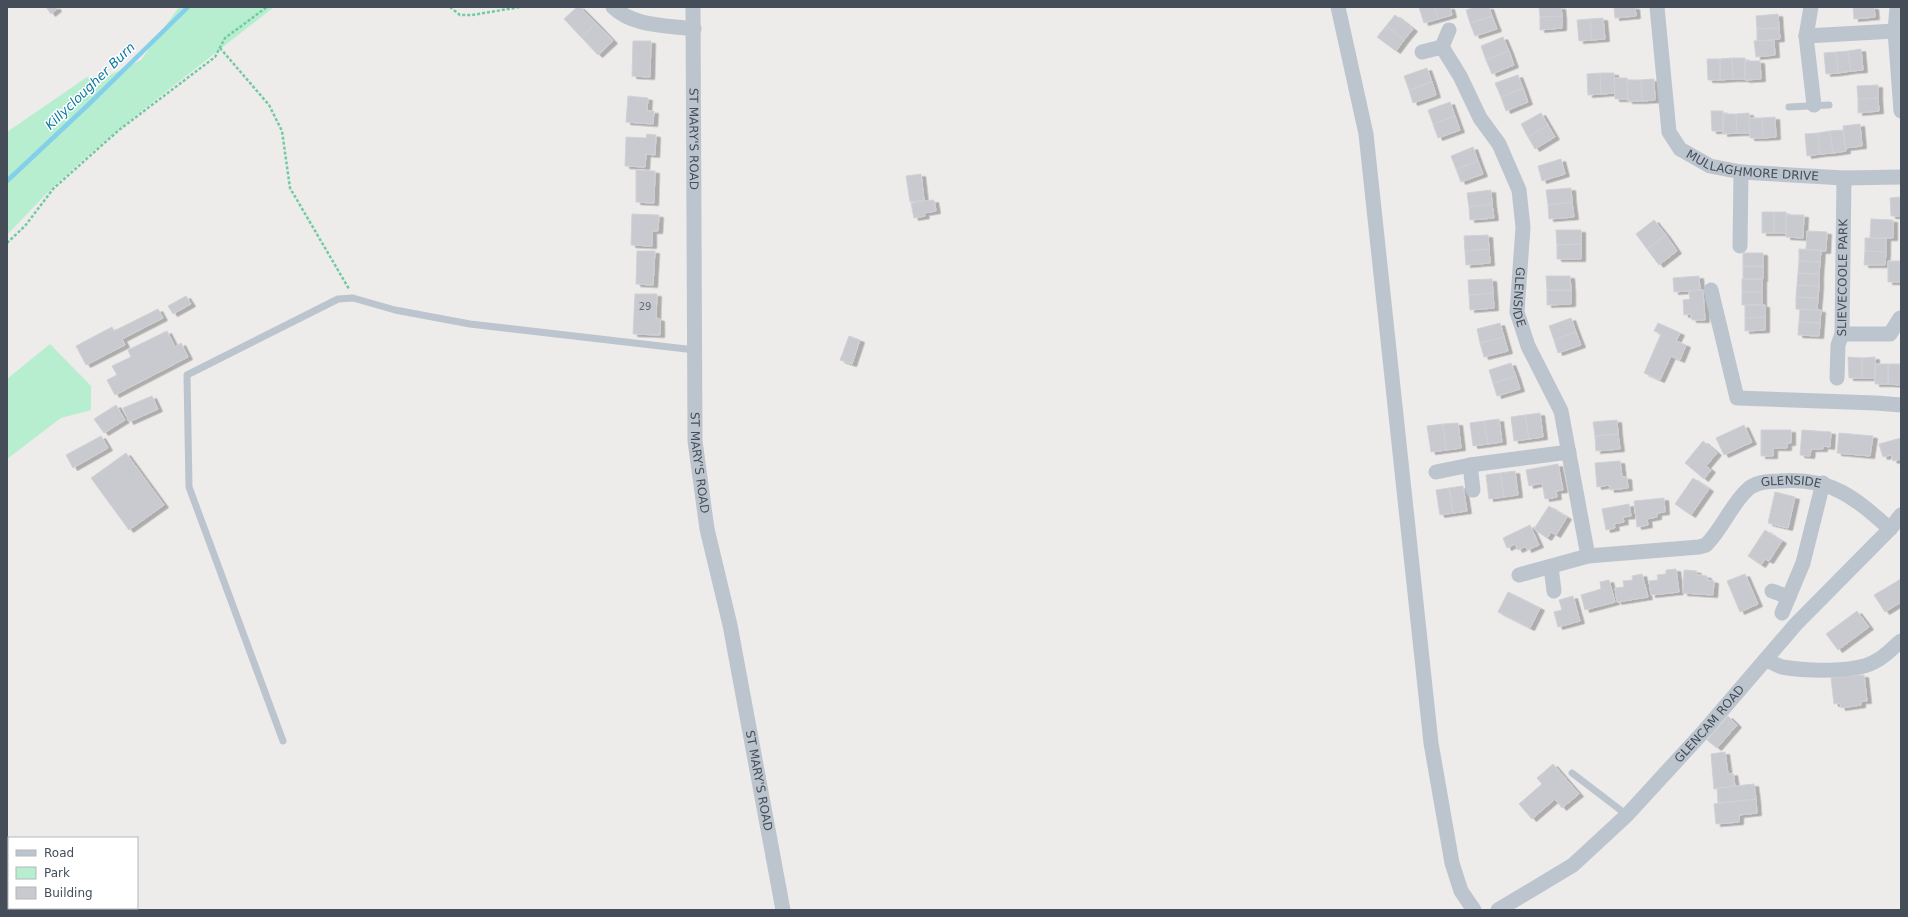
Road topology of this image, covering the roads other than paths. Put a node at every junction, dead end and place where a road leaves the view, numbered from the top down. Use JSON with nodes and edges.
{"nodes":[{"id":1,"x":613,"y":7,"type":"edge"},
{"id":2,"x":693,"y":7,"type":"edge"},
{"id":3,"x":1338,"y":7,"type":"edge"},
{"id":4,"x":1657,"y":7,"type":"edge"},
{"id":5,"x":1811,"y":7,"type":"edge"},
{"id":6,"x":1897,"y":7,"type":"edge"},
{"id":7,"x":694,"y":29,"type":"junction"},
{"id":8,"x":1449,"y":30,"type":"dead end"},
{"id":9,"x":1895,"y":31,"type":"junction"},
{"id":10,"x":1806,"y":36,"type":"junction"},
{"id":11,"x":1442,"y":46,"type":"junction"},
{"id":12,"x":1422,"y":52,"type":"dead end"},
{"id":13,"x":1814,"y":105,"type":"junction"},
{"id":14,"x":1829,"y":105,"type":"dead end"},
{"id":15,"x":1789,"y":107,"type":"dead end"},
{"id":16,"x":1901,"y":111,"type":"edge"},
{"id":17,"x":1741,"y":172,"type":"junction"},
{"id":18,"x":1901,"y":177,"type":"edge"},
{"id":19,"x":1844,"y":178,"type":"junction"},
{"id":20,"x":1740,"y":246,"type":"dead end"},
{"id":21,"x":1711,"y":290,"type":"dead end"},
{"id":22,"x":1900,"y":318,"type":"edge"},
{"id":23,"x":1842,"y":334,"type":"junction"},
{"id":24,"x":695,"y":350,"type":"junction"},
{"id":25,"x":1837,"y":378,"type":"dead end"},
{"id":26,"x":1901,"y":405,"type":"edge"},
{"id":27,"x":1569,"y":452,"type":"junction"},
{"id":28,"x":1470,"y":465,"type":"junction"},
{"id":29,"x":1436,"y":472,"type":"dead end"},
{"id":30,"x":1823,"y":483,"type":"junction"},
{"id":31,"x":1473,"y":490,"type":"dead end"},
{"id":32,"x":1901,"y":515,"type":"edge"},
{"id":33,"x":1890,"y":529,"type":"junction"},
{"id":34,"x":1588,"y":556,"type":"junction"},
{"id":35,"x":1551,"y":567,"type":"junction"},
{"id":36,"x":1519,"y":575,"type":"dead end"},
{"id":37,"x":1554,"y":591,"type":"dead end"},
{"id":38,"x":1772,"y":591,"type":"dead end"},
{"id":39,"x":1790,"y":597,"type":"junction"},
{"id":40,"x":1782,"y":613,"type":"dead end"},
{"id":41,"x":1901,"y":641,"type":"edge"},
{"id":42,"x":1765,"y":660,"type":"junction"},
{"id":43,"x":283,"y":741,"type":"dead end"},
{"id":44,"x":1572,"y":773,"type":"dead end"},
{"id":45,"x":1627,"y":815,"type":"junction"},
{"id":46,"x":783,"y":910,"type":"edge"},
{"id":47,"x":1474,"y":910,"type":"edge"},
{"id":48,"x":1498,"y":910,"type":"edge"}],
"edges":[{"from":1,"to":7,"type":"street"},
{"from":2,"to":7,"type":"street","name":"ST MARY'S ROAD"},
{"from":3,"to":47,"type":"street"},
{"from":4,"to":17,"type":"street","name":"MULLAGHMORE DRIVE"},
{"from":5,"to":10,"type":"street"},
{"from":6,"to":9,"type":"street"},
{"from":7,"to":24,"type":"street","name":"ST MARY'S ROAD"},
{"from":8,"to":11,"type":"street"},
{"from":9,"to":10,"type":"street"},
{"from":9,"to":16,"type":"street"},
{"from":10,"to":13,"type":"street"},
{"from":11,"to":12,"type":"street"},
{"from":11,"to":27,"type":"street","name":"GLENSIDE"},
{"from":13,"to":14,"type":"lane"},
{"from":13,"to":15,"type":"lane"},
{"from":17,"to":19,"type":"street","name":"MULLAGHMORE DRIVE"},
{"from":17,"to":20,"type":"street"},
{"from":18,"to":19,"type":"street","name":"MULLAGHMORE DRIVE"},
{"from":19,"to":23,"type":"street","name":"SLIEVECOOLE PARK"},
{"from":21,"to":26,"type":"street"},
{"from":22,"to":23,"type":"street"},
{"from":23,"to":25,"type":"street","name":"SLIEVECOOLE PARK"},
{"from":24,"to":43,"type":"lane"},
{"from":24,"to":46,"type":"street","name":"ST MARY'S ROAD"},
{"from":27,"to":28,"type":"street"},
{"from":27,"to":34,"type":"street","name":"GLENSIDE"},
{"from":28,"to":29,"type":"street"},
{"from":28,"to":31,"type":"street"},
{"from":30,"to":33,"type":"street","name":"GLENSIDE"},
{"from":30,"to":34,"type":"street","name":"GLENSIDE"},
{"from":30,"to":39,"type":"street"},
{"from":32,"to":33,"type":"street","name":"GLENCAM ROAD"},
{"from":33,"to":42,"type":"street","name":"GLENCAM ROAD"},
{"from":34,"to":35,"type":"street","name":"GLENSIDE"},
{"from":35,"to":36,"type":"street","name":"GLENSIDE"},
{"from":35,"to":37,"type":"street"},
{"from":38,"to":39,"type":"street"},
{"from":39,"to":40,"type":"street"},
{"from":41,"to":42,"type":"street"},
{"from":42,"to":45,"type":"street","name":"GLENCAM ROAD"},
{"from":44,"to":45,"type":"lane"},
{"from":45,"to":48,"type":"street","name":"GLENCAM ROAD"}]}
